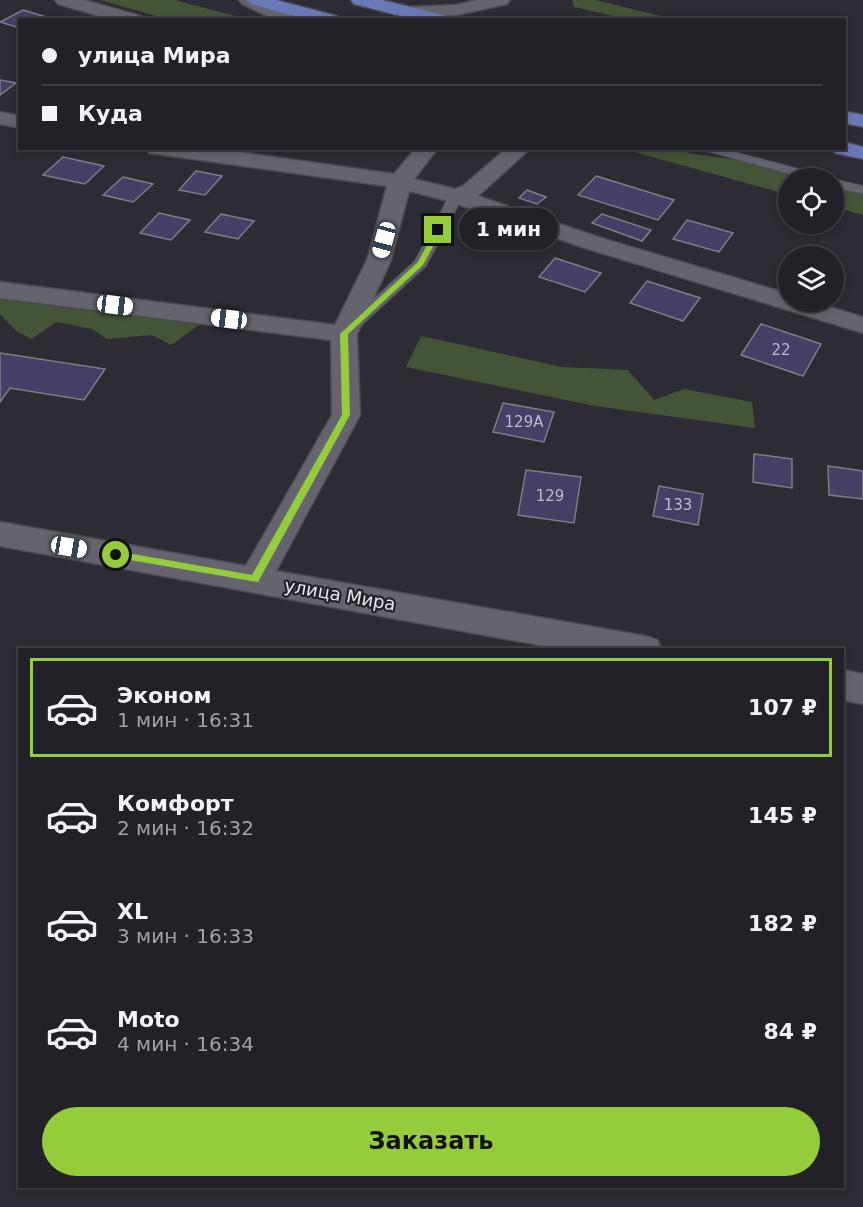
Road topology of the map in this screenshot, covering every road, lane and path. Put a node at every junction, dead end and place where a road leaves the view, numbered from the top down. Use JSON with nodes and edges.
{"nodes":[{"id":1,"x":64,"y":0,"type":"edge"},
{"id":2,"x":248,"y":0,"type":"edge"},
{"id":3,"x":256,"y":0,"type":"edge"},
{"id":4,"x":360,"y":0,"type":"edge"},
{"id":5,"x":501,"y":0,"type":"edge"},
{"id":6,"x":409,"y":12,"type":"junction"},
{"id":7,"x":128,"y":18,"type":"edge"},
{"id":8,"x":283,"y":18,"type":"edge"},
{"id":9,"x":324,"y":18,"type":"edge"},
{"id":10,"x":433,"y":18,"type":"edge"},
{"id":11,"x":506,"y":18,"type":"edge"},
{"id":12,"x":846,"y":117,"type":"edge"},
{"id":13,"x":0,"y":118,"type":"edge"},
{"id":14,"x":863,"y":121,"type":"edge"},
{"id":15,"x":18,"y":122,"type":"edge"},
{"id":16,"x":846,"y":149,"type":"edge"},
{"id":17,"x":172,"y":150,"type":"edge"},
{"id":18,"x":426,"y":150,"type":"edge"},
{"id":19,"x":519,"y":150,"type":"edge"},
{"id":20,"x":710,"y":150,"type":"edge"},
{"id":21,"x":863,"y":153,"type":"edge"},
{"id":22,"x":779,"y":168,"type":"edge"},
{"id":23,"x":400,"y":181,"type":"junction"},
{"id":24,"x":844,"y":185,"type":"edge"},
{"id":25,"x":863,"y":190,"type":"edge"},
{"id":26,"x":456,"y":196,"type":"junction"},
{"id":27,"x":0,"y":290,"type":"edge"},
{"id":28,"x":863,"y":326,"type":"edge"},
{"id":29,"x":344,"y":334,"type":"junction"},
{"id":30,"x":0,"y":534,"type":"edge"},
{"id":31,"x":255,"y":579,"type":"junction"},
{"id":32,"x":585,"y":644,"type":"edge"},
{"id":33,"x":625,"y":648,"type":"edge"},
{"id":34,"x":844,"y":685,"type":"edge"},
{"id":35,"x":863,"y":689,"type":"edge"}],
"edges":[{"from":1,"to":7,"type":"street"},
{"from":2,"to":8,"type":"street"},
{"from":3,"to":9,"type":"main road"},
{"from":4,"to":6,"type":"main road"},
{"from":5,"to":6,"type":"street"},
{"from":5,"to":11,"type":"street"},
{"from":6,"to":10,"type":"main road"},
{"from":12,"to":14,"type":"main road"},
{"from":13,"to":15,"type":"street"},
{"from":16,"to":21,"type":"main road"},
{"from":17,"to":23,"type":"street"},
{"from":18,"to":23,"type":"street"},
{"from":19,"to":26,"type":"street"},
{"from":20,"to":22,"type":"lane"},
{"from":23,"to":26,"type":"street"},
{"from":23,"to":29,"type":"street"},
{"from":24,"to":25,"type":"lane"},
{"from":26,"to":28,"type":"street"},
{"from":26,"to":29,"type":"lane"},
{"from":27,"to":29,"type":"street"},
{"from":29,"to":31,"type":"street"},
{"from":30,"to":31,"type":"street","name":"улица Мира"},
{"from":31,"to":32,"type":"street","name":"улица Мира"},
{"from":32,"to":33,"type":"street","name":"улица Мира"},
{"from":34,"to":35,"type":"street"}]}
